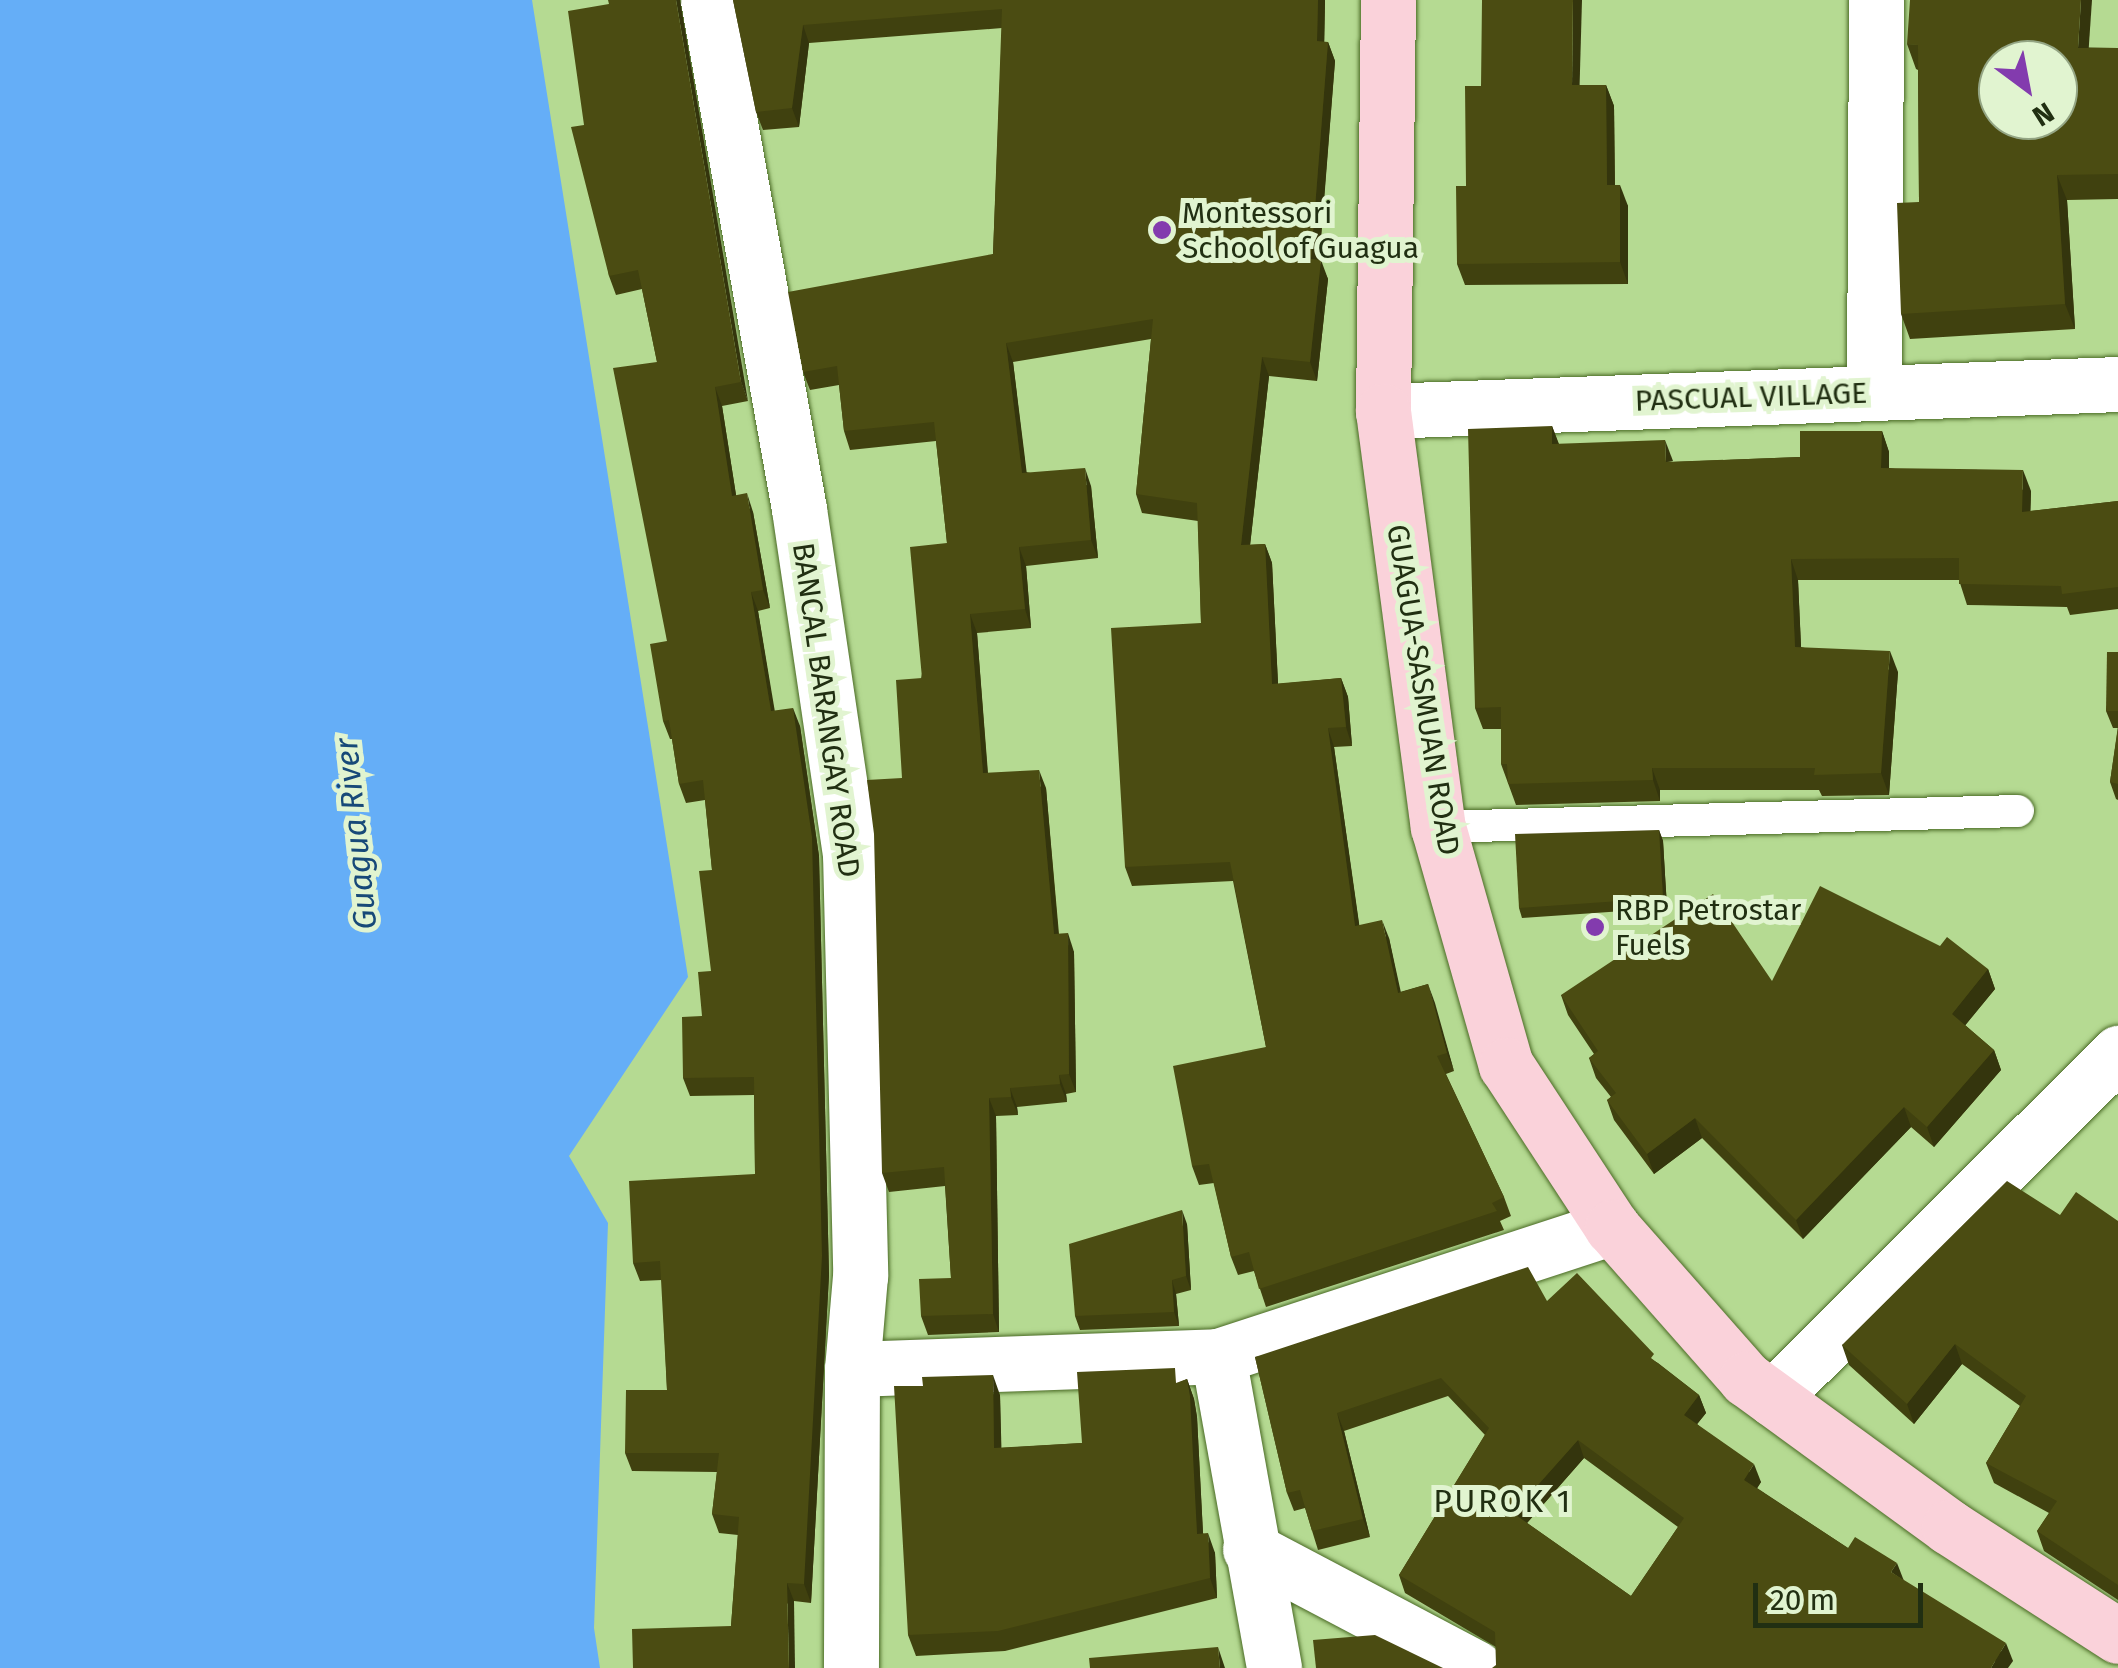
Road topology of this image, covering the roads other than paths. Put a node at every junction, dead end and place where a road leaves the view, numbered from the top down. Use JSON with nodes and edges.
{"nodes":[{"id":1,"x":708,"y":0,"type":"edge"},
{"id":2,"x":1388,"y":0,"type":"edge"},
{"id":3,"x":1876,"y":0,"type":"edge"},
{"id":4,"x":2118,"y":384,"type":"edge"},
{"id":5,"x":1874,"y":392,"type":"junction"},
{"id":6,"x":1383,"y":411,"type":"junction"},
{"id":7,"x":2018,"y":811,"type":"dead end"},
{"id":8,"x":1438,"y":827,"type":"junction"},
{"id":9,"x":2118,"y":1053,"type":"edge"},
{"id":10,"x":1612,"y":1227,"type":"junction"},
{"id":11,"x":1218,"y":1356,"type":"junction"},
{"id":12,"x":852,"y":1369,"type":"junction"},
{"id":13,"x":1772,"y":1398,"type":"junction"},
{"id":14,"x":1250,"y":1549,"type":"junction"},
{"id":15,"x":2118,"y":1636,"type":"edge"},
{"id":16,"x":850,"y":1668,"type":"edge"},
{"id":17,"x":1274,"y":1668,"type":"edge"},
{"id":18,"x":1476,"y":1668,"type":"edge"}],
"edges":[{"from":1,"to":12,"type":"street","name":"BANCAL BARANGAY ROAD"},
{"from":2,"to":6,"type":"main road","name":"GUAGUA-SASMUAN ROAD"},
{"from":3,"to":5,"type":"street"},
{"from":4,"to":5,"type":"street","name":"PASCUAL VILLAGE"},
{"from":5,"to":6,"type":"street","name":"PASCUAL VILLAGE"},
{"from":6,"to":8,"type":"main road","name":"GUAGUA-SASMUAN ROAD"},
{"from":7,"to":8,"type":"lane"},
{"from":8,"to":10,"type":"main road","name":"GUAGUA-SASMUAN ROAD"},
{"from":9,"to":13,"type":"street"},
{"from":10,"to":11,"type":"street"},
{"from":10,"to":13,"type":"main road","name":"GUAGUA-SASMUAN ROAD"},
{"from":11,"to":12,"type":"street"},
{"from":11,"to":14,"type":"street"},
{"from":12,"to":16,"type":"street","name":"BANCAL BARANGAY ROAD"},
{"from":13,"to":15,"type":"main road","name":"GUAGUA-SASMUAN ROAD"},
{"from":14,"to":17,"type":"street"},
{"from":14,"to":18,"type":"street"}]}
